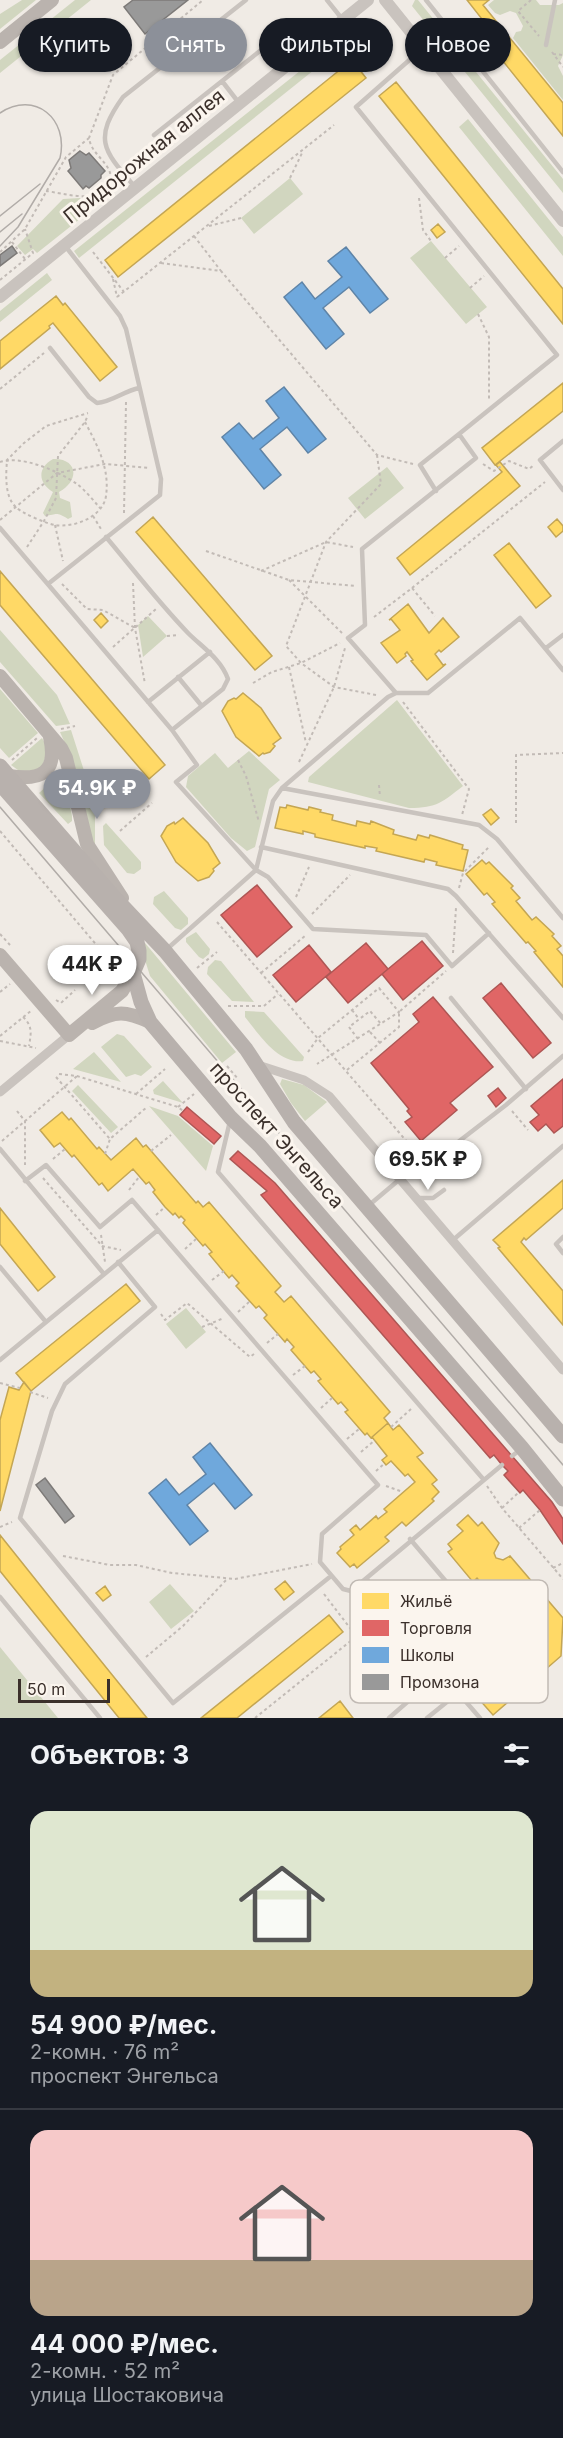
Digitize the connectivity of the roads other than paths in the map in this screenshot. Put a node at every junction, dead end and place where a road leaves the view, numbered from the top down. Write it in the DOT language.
graph roads {
  1 [pos="52,0"];
  2 [pos="246,0"];
  3 [pos="327,0"];
  4 [pos="368,0"];
  5 [pos="385,0"];
  6 [pos="426,0"];
  7 [pos="555,0"];
  8 [pos="341,18"];
  9 [pos="346,18"];
  10 [pos="405,25"];
  11 [pos="0,42"];
  12 [pos="546,45"];
  13 [pos="259,52"];
  14 [pos="405,64"];
  15 [pos="278,72"];
  16 [pos="442,72"];
  17 [pos="222,81"];
  18 [pos="239,103"];
  19 [pos="154,135"];
  20 [pos="563,172"];
  21 [pos="136,187"];
  22 [pos="563,221"];
  23 [pos="64,245"];
  24 [pos="0,297"];
  25 [pos="50,348"];
  26 [pos="139,388"];
  27 [pos="459,434"];
  28 [pos="563,441"];
  29 [pos="563,490"];
  30 [pos="436,491"];
  31 [pos="0,528"];
  32 [pos="105,537"];
  33 [pos="48,584"];
  34 [pos="563,635"];
  35 [pos="546,648"];
  36 [pos="210,652"];
  37 [pos="563,670"];
  38 [pos="0,676"];
  39 [pos="178,677"];
  40 [pos="396,693"];
  41 [pos="148,702"];
  42 [pos="201,705"];
  43 [pos="172,730"];
  44 [pos="49,733"];
  45 [pos="5,772"];
  46 [pos="282,788"];
  47 [pos="261,847"];
  48 [pos="256,870"];
  49 [pos="563,918"];
  50 [pos="137,919"];
  51 [pos="489,933"];
  52 [pos="165,951"];
  53 [pos="0,955"];
  54 [pos="133,973"];
  55 [pos="451,998"];
  56 [pos="563,1018"];
  57 [pos="150,1022"];
  58 [pos="69,1035"];
  59 [pos="563,1056"];
  60 [pos="256,1065"];
  61 [pos="526,1089"];
  62 [pos="0,1092"];
  63 [pos="231,1118"];
  64 [pos="563,1146"];
  65 [pos="0,1149"];
  66 [pos="400,1179"];
  67 [pos="25,1180"];
  68 [pos="444,1190"];
  69 [pos="417,1198"];
  70 [pos="367,1207"];
  71 [pos="158,1230"];
  72 [pos="563,1237"];
  73 [pos="453,1240"];
  74 [pos="563,1253"];
  75 [pos="118,1262"];
  76 [pos="0,1267"];
  77 [pos="105,1273"];
  78 [pos="46,1322"];
  79 [pos="0,1360"];
  80 [pos="563,1370"];
  81 [pos="563,1436"];
  82 [pos="502,1465"];
  83 [pos="483,1480"];
  84 [pos="563,1499"];
  85 [pos="410,1539"];
  86 [pos="331,1576"];
  87 [pos="367,1578"];
  88 [pos="365,1580"];
  89 [pos="445,1580"];
  90 [pos="350,1591"];
  91 [pos="0,1597"];
  92 [pos="406,1703"];
  93 [pos="446,1703"];
  94 [pos="467,1703"];
  95 [pos="100,1718"];
  96 [pos="389,1718"];
  97 [pos="427,1718"];
  98 [pos="480,1718"];
  1 -- 11 [label="main road"];
  2 -- 21 [label="lane"];
  3 -- 8 [label="lane"];
  4 -- 9 [label="street, Придорожная аллея"];
  5 -- 10 [label="street"];
  6 -- 20 [label="lane"];
  7 -- 12 [label="lane"];
  13 -- 17 [label="lane"];
  14 -- 27 [label="lane"];
  15 -- 18 [label="street, Придорожная аллея"];
  16 -- 22 [label="street"];
  17 -- 18 [label="lane"];
  17 -- 19 [label="lane"];
  18 -- 21 [label="street, Придорожная аллея"];
  21 -- 23 [label="street, Придорожная аллея"];
  23 -- 24 [label="street, Придорожная аллея"];
  23 -- 26 [label="lane"];
  25 -- 26 [label="lane"];
  26 -- 32 [label="lane"];
  27 -- 30 [label="lane"];
  27 -- 30 [label="lane"];
  28 -- 29 [label="lane"];
  30 -- 40 [label="lane"];
  31 -- 33 [label="lane"];
  32 -- 33 [label="lane"];
  32 -- 36 [label="lane"];
  33 -- 41 [label="lane"];
  34 -- 35 [label="lane"];
  35 -- 37 [label="lane"];
  35 -- 40 [label="lane"];
  36 -- 39 [label="lane"];
  36 -- 42 [label="lane"];
  38 -- 44 [label="main road, проспект Энгельса"];
  39 -- 41 [label="lane"];
  39 -- 42 [label="lane"];
  40 -- 46 [label="lane"];
  41 -- 43 [label="lane"];
  42 -- 43 [label="lane"];
  43 -- 48 [label="lane"];
  44 -- 45 [label="main road"];
  44 -- 50 [label="main road, проспект Энгельса"];
  45 -- 50 [label="main road, проспект Энгельса"];
  45 -- 54 [label="main road, проспект Энгельса"];
  46 -- 47 [label="lane"];
  46 -- 49 [label="lane"];
  47 -- 48 [label="lane"];
  47 -- 51 [label="lane"];
  48 -- 51 [label="lane"];
  48 -- 52 [label="lane"];
  50 -- 52 [label="main road, проспект Энгельса"];
  51 -- 56 [label="lane"];
  52 -- 60 [label="main road, проспект Энгельса"];
  53 -- 58 [label="main road"];
  54 -- 57 [label="main road, проспект Энгельса"];
  54 -- 58 [label="main road"];
  55 -- 61 [label="lane"];
  57 -- 58 [label="main road"];
  57 -- 63 [label="main road, проспект Энгельса"];
  58 -- 62 [label="street"];
  59 -- 61 [label="lane"];
  60 -- 66 [label="street"];
  60 -- 70 [label="main road, проспект Энгельса"];
  61 -- 66 [label="lane"];
  63 -- 83 [label="lane"];
  63 -- 84 [label="main road, проспект Энгельса"];
  64 -- 73 [label="lane"];
  65 -- 67 [label="lane"];
  66 -- 69 [label="street"];
  66 -- 70 [label="lane"];
  67 -- 71 [label="lane"];
  67 -- 77 [label="lane"];
  68 -- 69 [label="lane"];
  69 -- 73 [label="street"];
  70 -- 81 [label="main road, проспект Энгельса"];
  71 -- 75 [label="lane"];
  71 -- 86 [label="lane"];
  72 -- 74 [label="lane"];
  73 -- 80 [label="street"];
  75 -- 77 [label="lane"];
  75 -- 86 [label="lane"];
  76 -- 78 [label="lane"];
  77 -- 78 [label="lane"];
  78 -- 79 [label="lane"];
  82 -- 83 [label="lane"];
  83 -- 85 [label="lane"];
  85 -- 87 [label="lane"];
  85 -- 89 [label="lane"];
  86 -- 90 [label="lane"];
  87 -- 88 [label="lane"];
  91 -- 95 [label="lane"];
  92 -- 96 [label="lane"];
  93 -- 97 [label="lane"];
  94 -- 98 [label="lane"];
}
